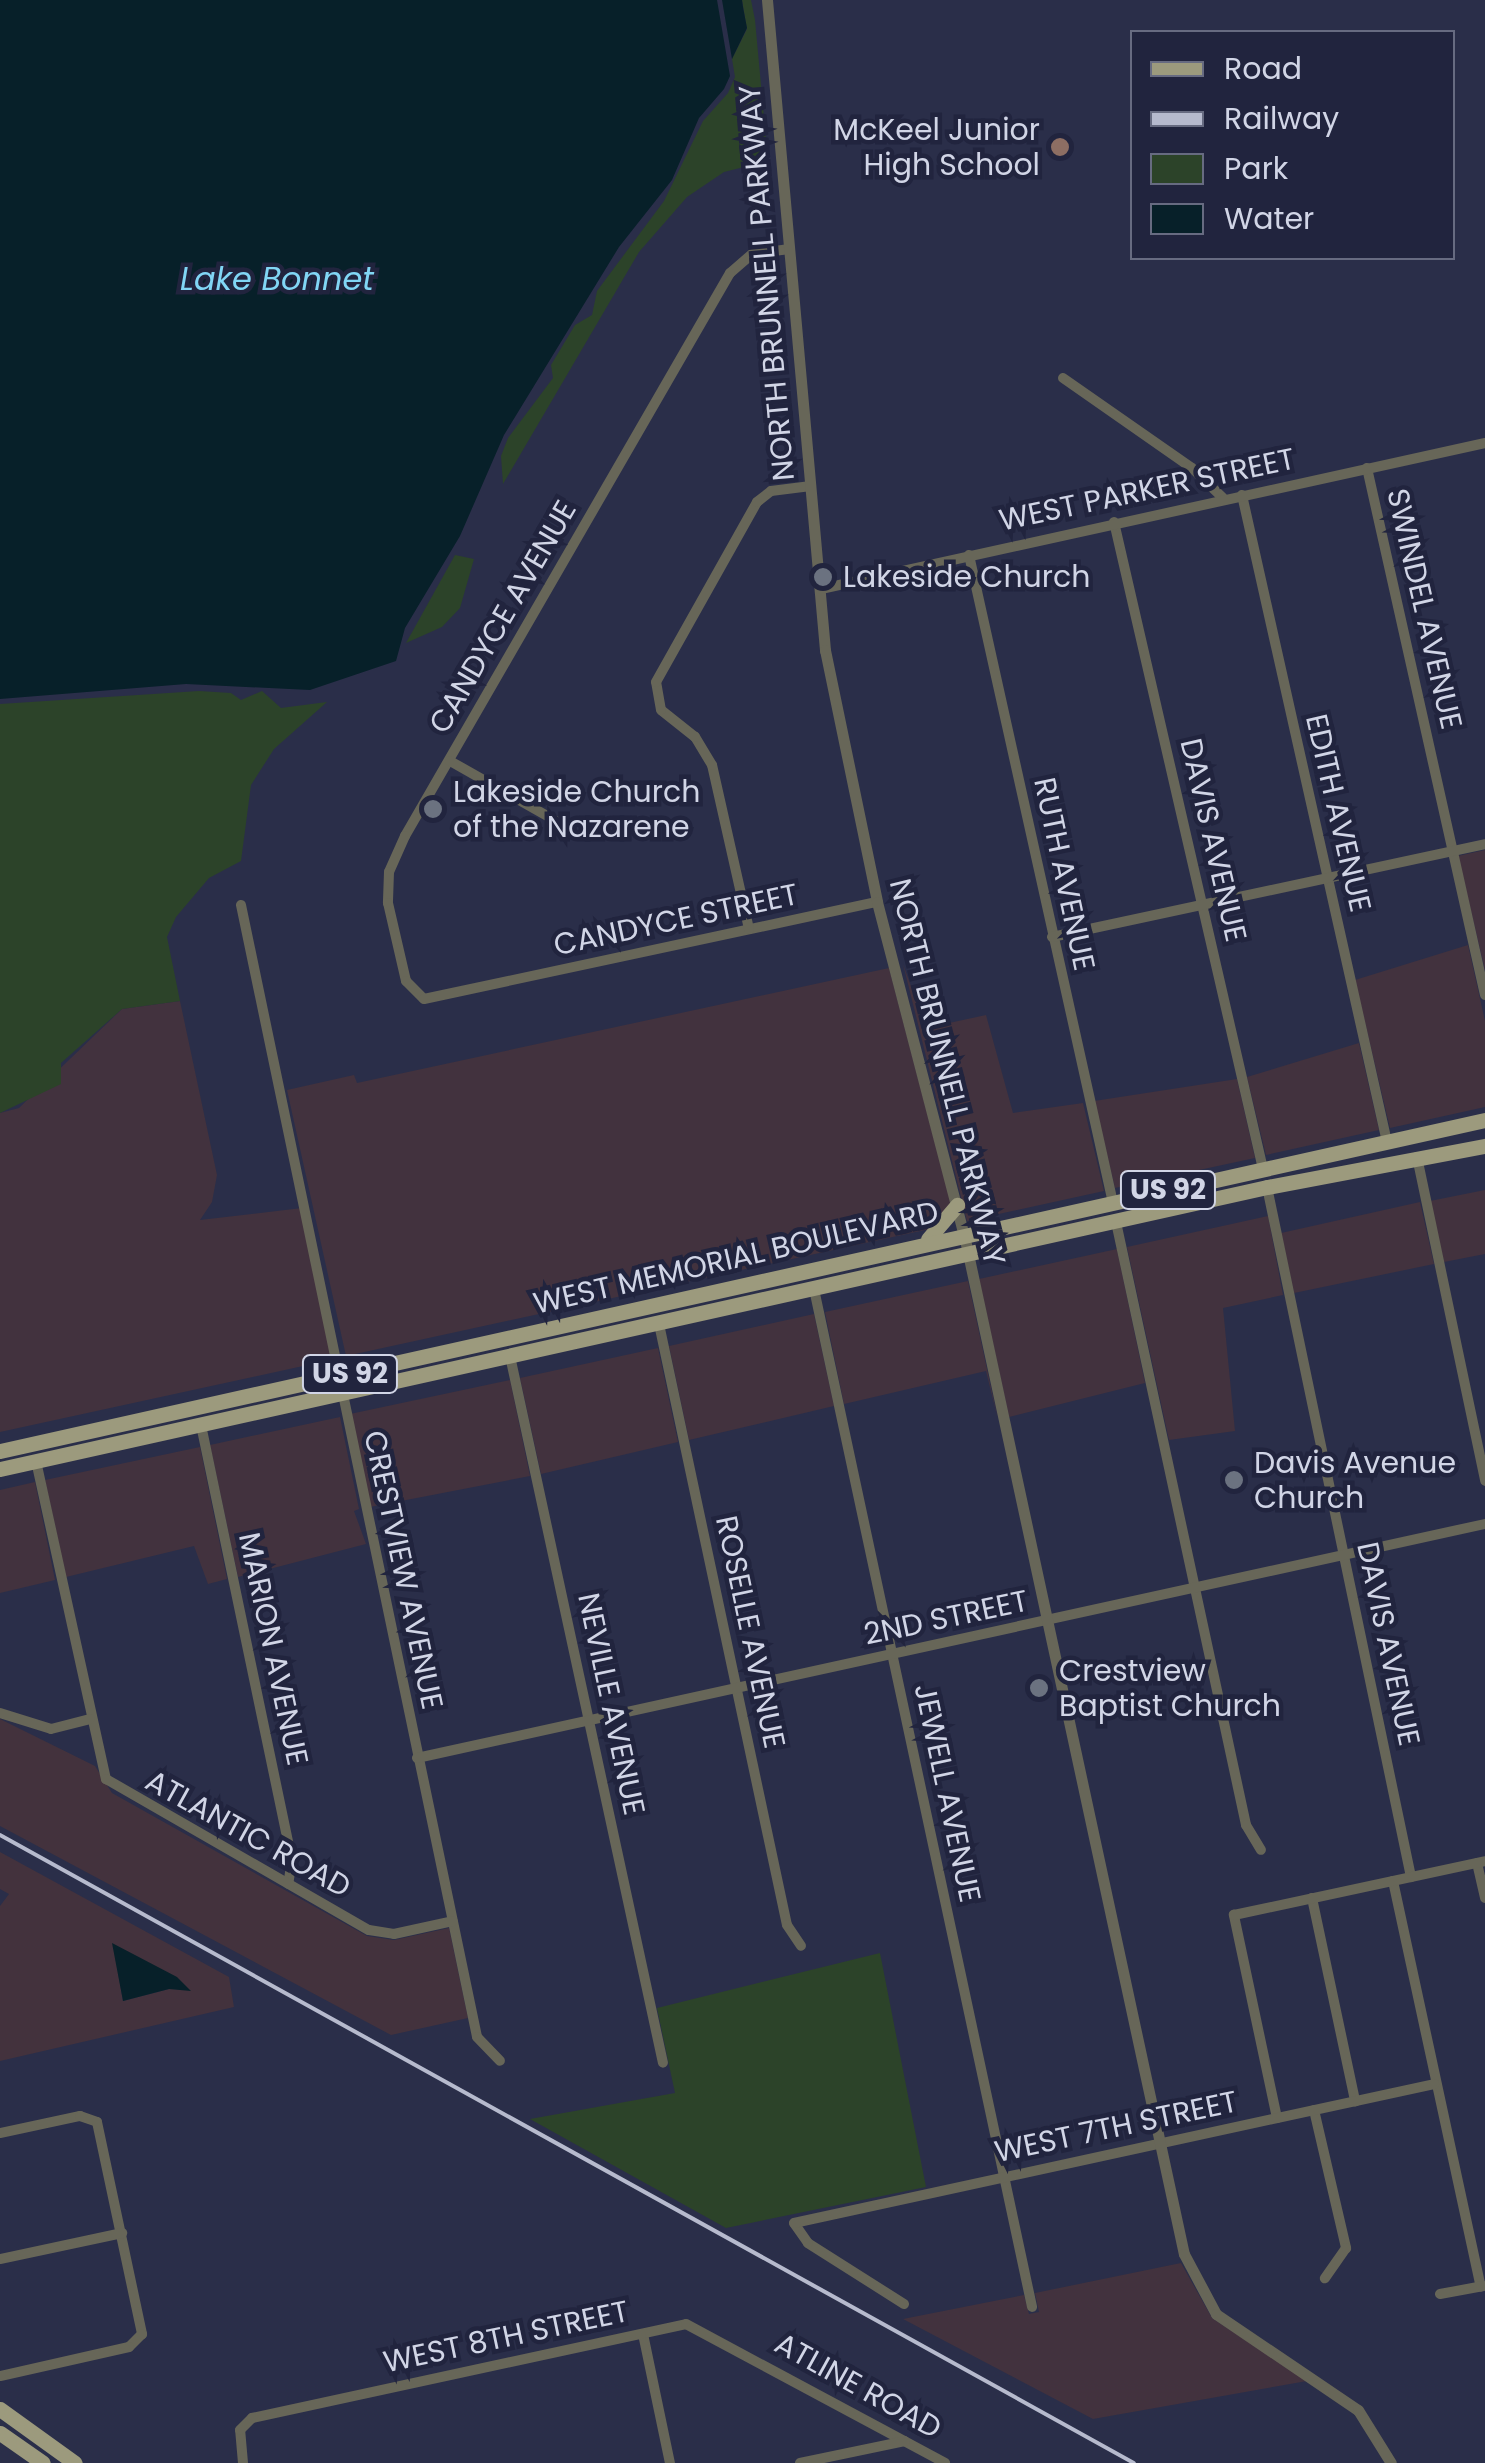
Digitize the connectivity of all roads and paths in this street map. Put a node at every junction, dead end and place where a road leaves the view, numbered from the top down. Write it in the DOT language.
graph roads {
  1 [pos="767,0"];
  2 [pos="789,249"];
  3 [pos="1063,378"];
  4 [pos="1485,443"];
  5 [pos="1367,468"];
  6 [pos="811,486"];
  7 [pos="1242,495"];
  8 [pos="1223,498"];
  9 [pos="1114,522"];
  10 [pos="969,555"];
  11 [pos="820,588"];
  12 [pos="450,761"];
  13 [pos="565,826"];
  14 [pos="1485,844"];
  15 [pos="1452,851"];
  16 [pos="1326,877"];
  17 [pos="877,902"];
  18 [pos="241,904"];
  19 [pos="1202,905"];
  20 [pos="750,929"];
  21 [pos="1052,937"];
  22 [pos="485,987"];
  23 [pos="1485,995"];
  24 [pos="1485,1120"];
  25 [pos="1387,1142"];
  26 [pos="1485,1146"];
  27 [pos="1418,1158"];
  28 [pos="1297,1162"];
  29 [pos="1264,1169"];
  30 [pos="1267,1187"];
  31 [pos="1236,1194"];
  32 [pos="1113,1203"];
  33 [pos="957,1205"];
  34 [pos="1116,1222"];
  35 [pos="964,1235"];
  36 [pos="919,1245"];
  37 [pos="968,1255"];
  38 [pos="814,1289"];
  39 [pos="700,1296"];
  40 [pos="657,1305"];
  41 [pos="659,1324"];
  42 [pos="618,1333"];
  43 [pos="510,1356"];
  44 [pos="344,1375"];
  45 [pos="340,1393"];
  46 [pos="192,1409"];
  47 [pos="200,1425"];
  48 [pos="33,1444"];
  49 [pos="0,1451"];
  50 [pos="36,1461"];
  51 [pos="0,1465"];
  52 [pos="1485,1481"];
  53 [pos="1485,1524"];
  54 [pos="1344,1554"];
  55 [pos="1195,1590"];
  56 [pos="1048,1622"];
  57 [pos="892,1655"];
  58 [pos="736,1689"];
  59 [pos="0,1712"];
  60 [pos="90,1720"];
  61 [pos="588,1720"];
  62 [pos="416,1758"];
  63 [pos="1261,1850"];
  64 [pos="1481,1862"];
  65 [pos="1412,1877"];
  66 [pos="1394,1881"];
  67 [pos="288,1884"];
  68 [pos="1312,1898"];
  69 [pos="1485,1898"];
  70 [pos="453,1920"];
  71 [pos="801,1946"];
  72 [pos="500,2060"];
  73 [pos="662,2063"];
  74 [pos="1434,2084"];
  75 [pos="1355,2101"];
  76 [pos="1314,2110"];
  77 [pos="1277,2118"];
  78 [pos="0,2133"];
  79 [pos="1160,2143"];
  80 [pos="1005,2176"];
  81 [pos="122,2233"];
  82 [pos="0,2259"];
  83 [pos="1325,2278"];
  84 [pos="1483,2286"];
  85 [pos="1440,2294"];
  86 [pos="904,2304"];
  87 [pos="1032,2307"];
  88 [pos="643,2334"];
  89 [pos="747,2352"];
  90 [pos="0,2376"];
  91 [pos="0,2409"];
  92 [pos="0,2433"];
  93 [pos="905,2442"];
  94 [pos="43,2463"];
  95 [pos="73,2463"];
  96 [pos="243,2463"];
  97 [pos="670,2463"];
  98 [pos="800,2463"];
  99 [pos="945,2463"];
  100 [pos="1391,2463"];
  1 -- 2 [label="street, NORTH BRUNNELL PARKWAY"];
  2 -- 6 [label="street, NORTH BRUNNELL PARKWAY"];
  2 -- 12 [label="street, CANDYCE AVENUE"];
  3 -- 8 [label="street"];
  4 -- 5 [label="street, WEST PARKER STREET"];
  5 -- 7 [label="street, WEST PARKER STREET"];
  5 -- 15 [label="street, SWINDEL AVENUE"];
  6 -- 11 [label="street, NORTH BRUNNELL PARKWAY"];
  6 -- 20 [label="street"];
  7 -- 8 [label="street, WEST PARKER STREET"];
  7 -- 16 [label="street, EDITH AVENUE"];
  8 -- 9 [label="street, WEST PARKER STREET"];
  9 -- 10 [label="street, WEST PARKER STREET"];
  9 -- 19 [label="street, DAVIS AVENUE"];
  10 -- 11 [label="street, WEST PARKER STREET"];
  10 -- 21 [label="street, RUTH AVENUE"];
  11 -- 17 [label="street, NORTH BRUNNELL PARKWAY"];
  12 -- 13 [label="street"];
  12 -- 22 [label="street, CANDYCE AVENUE"];
  14 -- 15 [label="street"];
  15 -- 16 [label="street"];
  15 -- 23 [label="street, SWINDEL AVENUE"];
  16 -- 19 [label="street"];
  16 -- 25 [label="street, EDITH AVENUE"];
  17 -- 20 [label="street, CANDYCE STREET"];
  17 -- 33 [label="street, NORTH BRUNNELL PARKWAY"];
  18 -- 44 [label="street, CRESTVIEW AVENUE"];
  19 -- 21 [label="street"];
  19 -- 29 [label="street, DAVIS AVENUE"];
  20 -- 22 [label="street, CANDYCE STREET"];
  21 -- 32 [label="street, RUTH AVENUE"];
  24 -- 25 [label="main road, WEST MEMORIAL BOULEVARD / US 92"];
  25 -- 28 [label="main road, WEST MEMORIAL BOULEVARD / US 92"];
  26 -- 27 [label="main road, US 92"];
  27 -- 30 [label="main road, WEST MEMORIAL BOULEVARD / US 92"];
  27 -- 52 [label="street"];
  28 -- 29 [label="main road, WEST MEMORIAL BOULEVARD / US 92"];
  28 -- 30 [label="main road"];
  29 -- 31 [label="main road"];
  29 -- 32 [label="main road, WEST MEMORIAL BOULEVARD / US 92"];
  30 -- 31 [label="main road, WEST MEMORIAL BOULEVARD / US 92"];
  30 -- 54 [label="street, DAVIS AVENUE"];
  31 -- 34 [label="main road, WEST MEMORIAL BOULEVARD / US 92"];
  32 -- 35 [label="main road, WEST MEMORIAL BOULEVARD / US 92"];
  33 -- 35 [label="street, NORTH BRUNNELL PARKWAY"];
  33 -- 36 [label="main road"];
  34 -- 37 [label="main road, WEST MEMORIAL BOULEVARD / US 92"];
  34 -- 55 [label="street"];
  35 -- 36 [label="main road, WEST MEMORIAL BOULEVARD / US 92"];
  35 -- 37 [label="street, NORTH BRUNNELL PARKWAY"];
  36 -- 39 [label="main road, WEST MEMORIAL BOULEVARD / US 92"];
  37 -- 38 [label="main road, WEST MEMORIAL BOULEVARD / US 92"];
  37 -- 56 [label="street, NORTH BRUNNELL PARKWAY"];
  38 -- 41 [label="main road, WEST MEMORIAL BOULEVARD / US 92"];
  38 -- 57 [label="street, JEWELL AVENUE"];
  39 -- 40 [label="main road, WEST MEMORIAL BOULEVARD / US 92"];
  39 -- 41 [label="main road"];
  40 -- 42 [label="main road"];
  40 -- 44 [label="main road, WEST MEMORIAL BOULEVARD / US 92"];
  41 -- 42 [label="main road, WEST MEMORIAL BOULEVARD / US 92"];
  41 -- 58 [label="street, ROSELLE AVENUE"];
  42 -- 43 [label="main road, WEST MEMORIAL BOULEVARD / US 92"];
  43 -- 45 [label="main road, WEST MEMORIAL BOULEVARD / US 92"];
  43 -- 61 [label="street, NEVILLE AVENUE"];
  44 -- 45 [label="street, CRESTVIEW AVENUE"];
  44 -- 46 [label="main road, WEST MEMORIAL BOULEVARD / US 92"];
  45 -- 47 [label="main road, WEST MEMORIAL BOULEVARD / US 92"];
  45 -- 62 [label="street, CRESTVIEW AVENUE"];
  46 -- 48 [label="main road, WEST MEMORIAL BOULEVARD / US 92"];
  46 -- 50 [label="main road"];
  47 -- 50 [label="main road, WEST MEMORIAL BOULEVARD / US 92"];
  47 -- 67 [label="street, MARION AVENUE"];
  48 -- 49 [label="main road, WEST MEMORIAL BOULEVARD / US 92"];
  48 -- 51 [label="main road"];
  50 -- 51 [label="main road, WEST MEMORIAL BOULEVARD / US 92"];
  50 -- 60 [label="street, ATLANTIC ROAD"];
  53 -- 54 [label="street, 2ND STREET"];
  54 -- 55 [label="street, 2ND STREET"];
  54 -- 65 [label="street, DAVIS AVENUE"];
  55 -- 56 [label="street, 2ND STREET"];
  55 -- 63 [label="street"];
  56 -- 57 [label="street, 2ND STREET"];
  56 -- 79 [label="street, NORTH BRUNNELL PARKWAY"];
  57 -- 58 [label="street, 2ND STREET"];
  57 -- 80 [label="street, JEWELL AVENUE"];
  58 -- 61 [label="street, 2ND STREET"];
  58 -- 71 [label="street, ROSELLE AVENUE"];
  59 -- 60 [label="street"];
  60 -- 67 [label="street, ATLANTIC ROAD"];
  61 -- 62 [label="street, 2ND STREET"];
  61 -- 73 [label="street, NEVILLE AVENUE"];
  62 -- 70 [label="street, CRESTVIEW AVENUE"];
  64 -- 65 [label="street"];
  64 -- 69 [label="street"];
  65 -- 66 [label="street"];
  66 -- 68 [label="street"];
  66 -- 74 [label="street"];
  67 -- 70 [label="street, ATLANTIC ROAD"];
  68 -- 75 [label="street"];
  68 -- 77 [label="street"];
  70 -- 72 [label="street, CRESTVIEW AVENUE"];
  74 -- 75 [label="street, WEST 7TH STREET"];
  74 -- 84 [label="street"];
  75 -- 76 [label="street, WEST 7TH STREET"];
  76 -- 77 [label="street, WEST 7TH STREET"];
  76 -- 83 [label="street"];
  77 -- 79 [label="street, WEST 7TH STREET"];
  78 -- 81 [label="street"];
  79 -- 80 [label="street, WEST 7TH STREET"];
  79 -- 100 [label="street, NORTH BRUNNELL PARKWAY"];
  80 -- 86 [label="street, WEST 7TH STREET"];
  80 -- 87 [label="street, JEWELL AVENUE"];
  81 -- 82 [label="street"];
  81 -- 90 [label="street"];
  84 -- 85 [label="street"];
  88 -- 89 [label="street, WEST 8TH STREET"];
  88 -- 96 [label="street, WEST 8TH STREET"];
  88 -- 97 [label="street"];
  89 -- 93 [label="street, ATLINE ROAD"];
  91 -- 95 [label="main road"];
  92 -- 94 [label="main road"];
  93 -- 98 [label="street"];
  93 -- 99 [label="street, ATLINE ROAD"];
}
